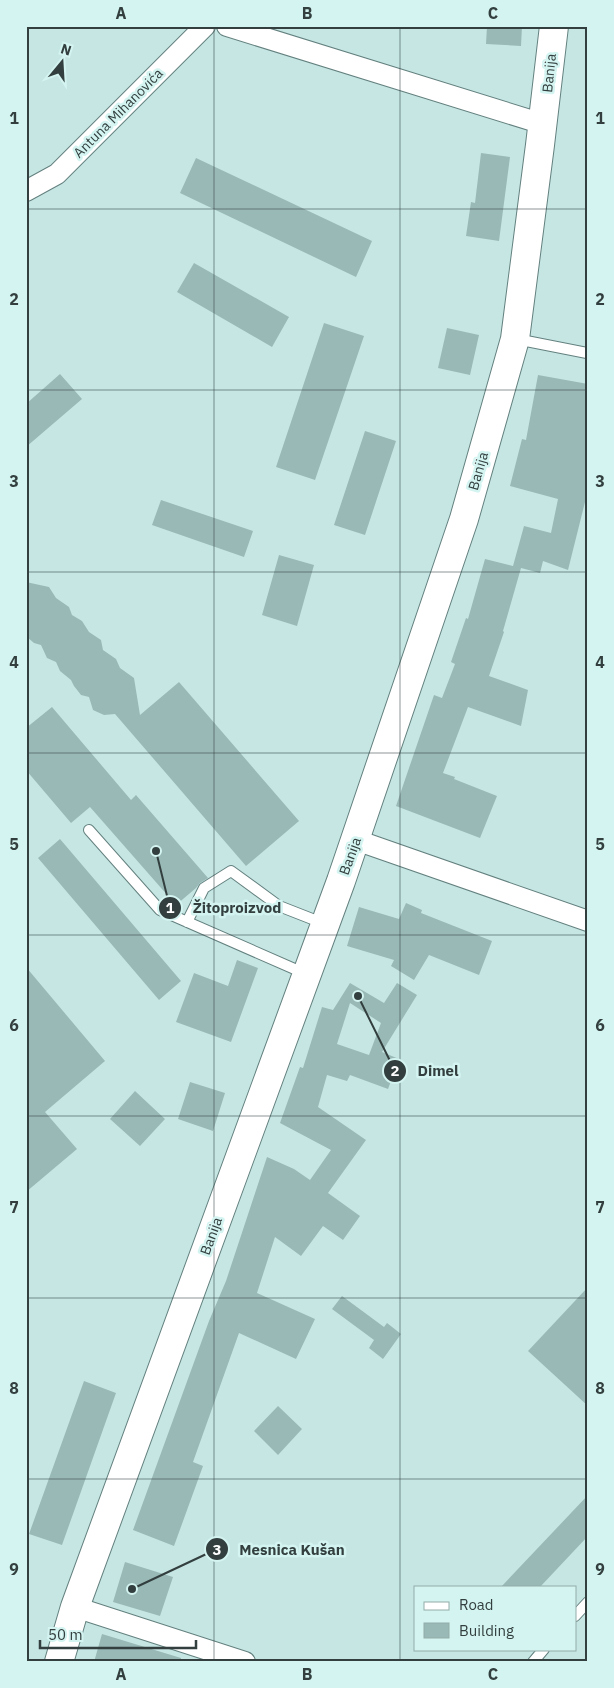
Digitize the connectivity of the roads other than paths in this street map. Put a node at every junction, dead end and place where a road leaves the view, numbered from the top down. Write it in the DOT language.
graph roads {
  1 [pos="205,26"];
  2 [pos="227,26"];
  3 [pos="554,26"];
  4 [pos="543,124"];
  5 [pos="26,191"];
  6 [pos="514,338"];
  7 [pos="587,353"];
  8 [pos="89,830"];
  9 [pos="356,840"];
  10 [pos="588,921"];
  11 [pos="188,922"];
  12 [pos="326,924"];
  13 [pos="307,974"];
  14 [pos="588,1602"];
  15 [pos="75,1607"];
  16 [pos="576,1615"];
  17 [pos="543,1650"];
  18 [pos="59,1662"];
  19 [pos="245,1662"];
  20 [pos="533,1662"];
  1 -- 5 [label="street, Antuna Mihanovića"];
  2 -- 4 [label="street"];
  3 -- 4 [label="main road, Banija"];
  4 -- 6 [label="main road, Banija"];
  6 -- 7 [label="lane"];
  6 -- 9 [label="main road, Banija"];
  8 -- 11 [label="lane"];
  9 -- 10 [label="street"];
  9 -- 12 [label="main road, Banija"];
  11 -- 12 [label="lane"];
  11 -- 13 [label="lane"];
  12 -- 13 [label="main road, Banija"];
  13 -- 15 [label="main road, Banija"];
  14 -- 16 [label="lane"];
  15 -- 18 [label="main road, Banija"];
  15 -- 19 [label="street"];
  17 -- 20 [label="lane"];
}
